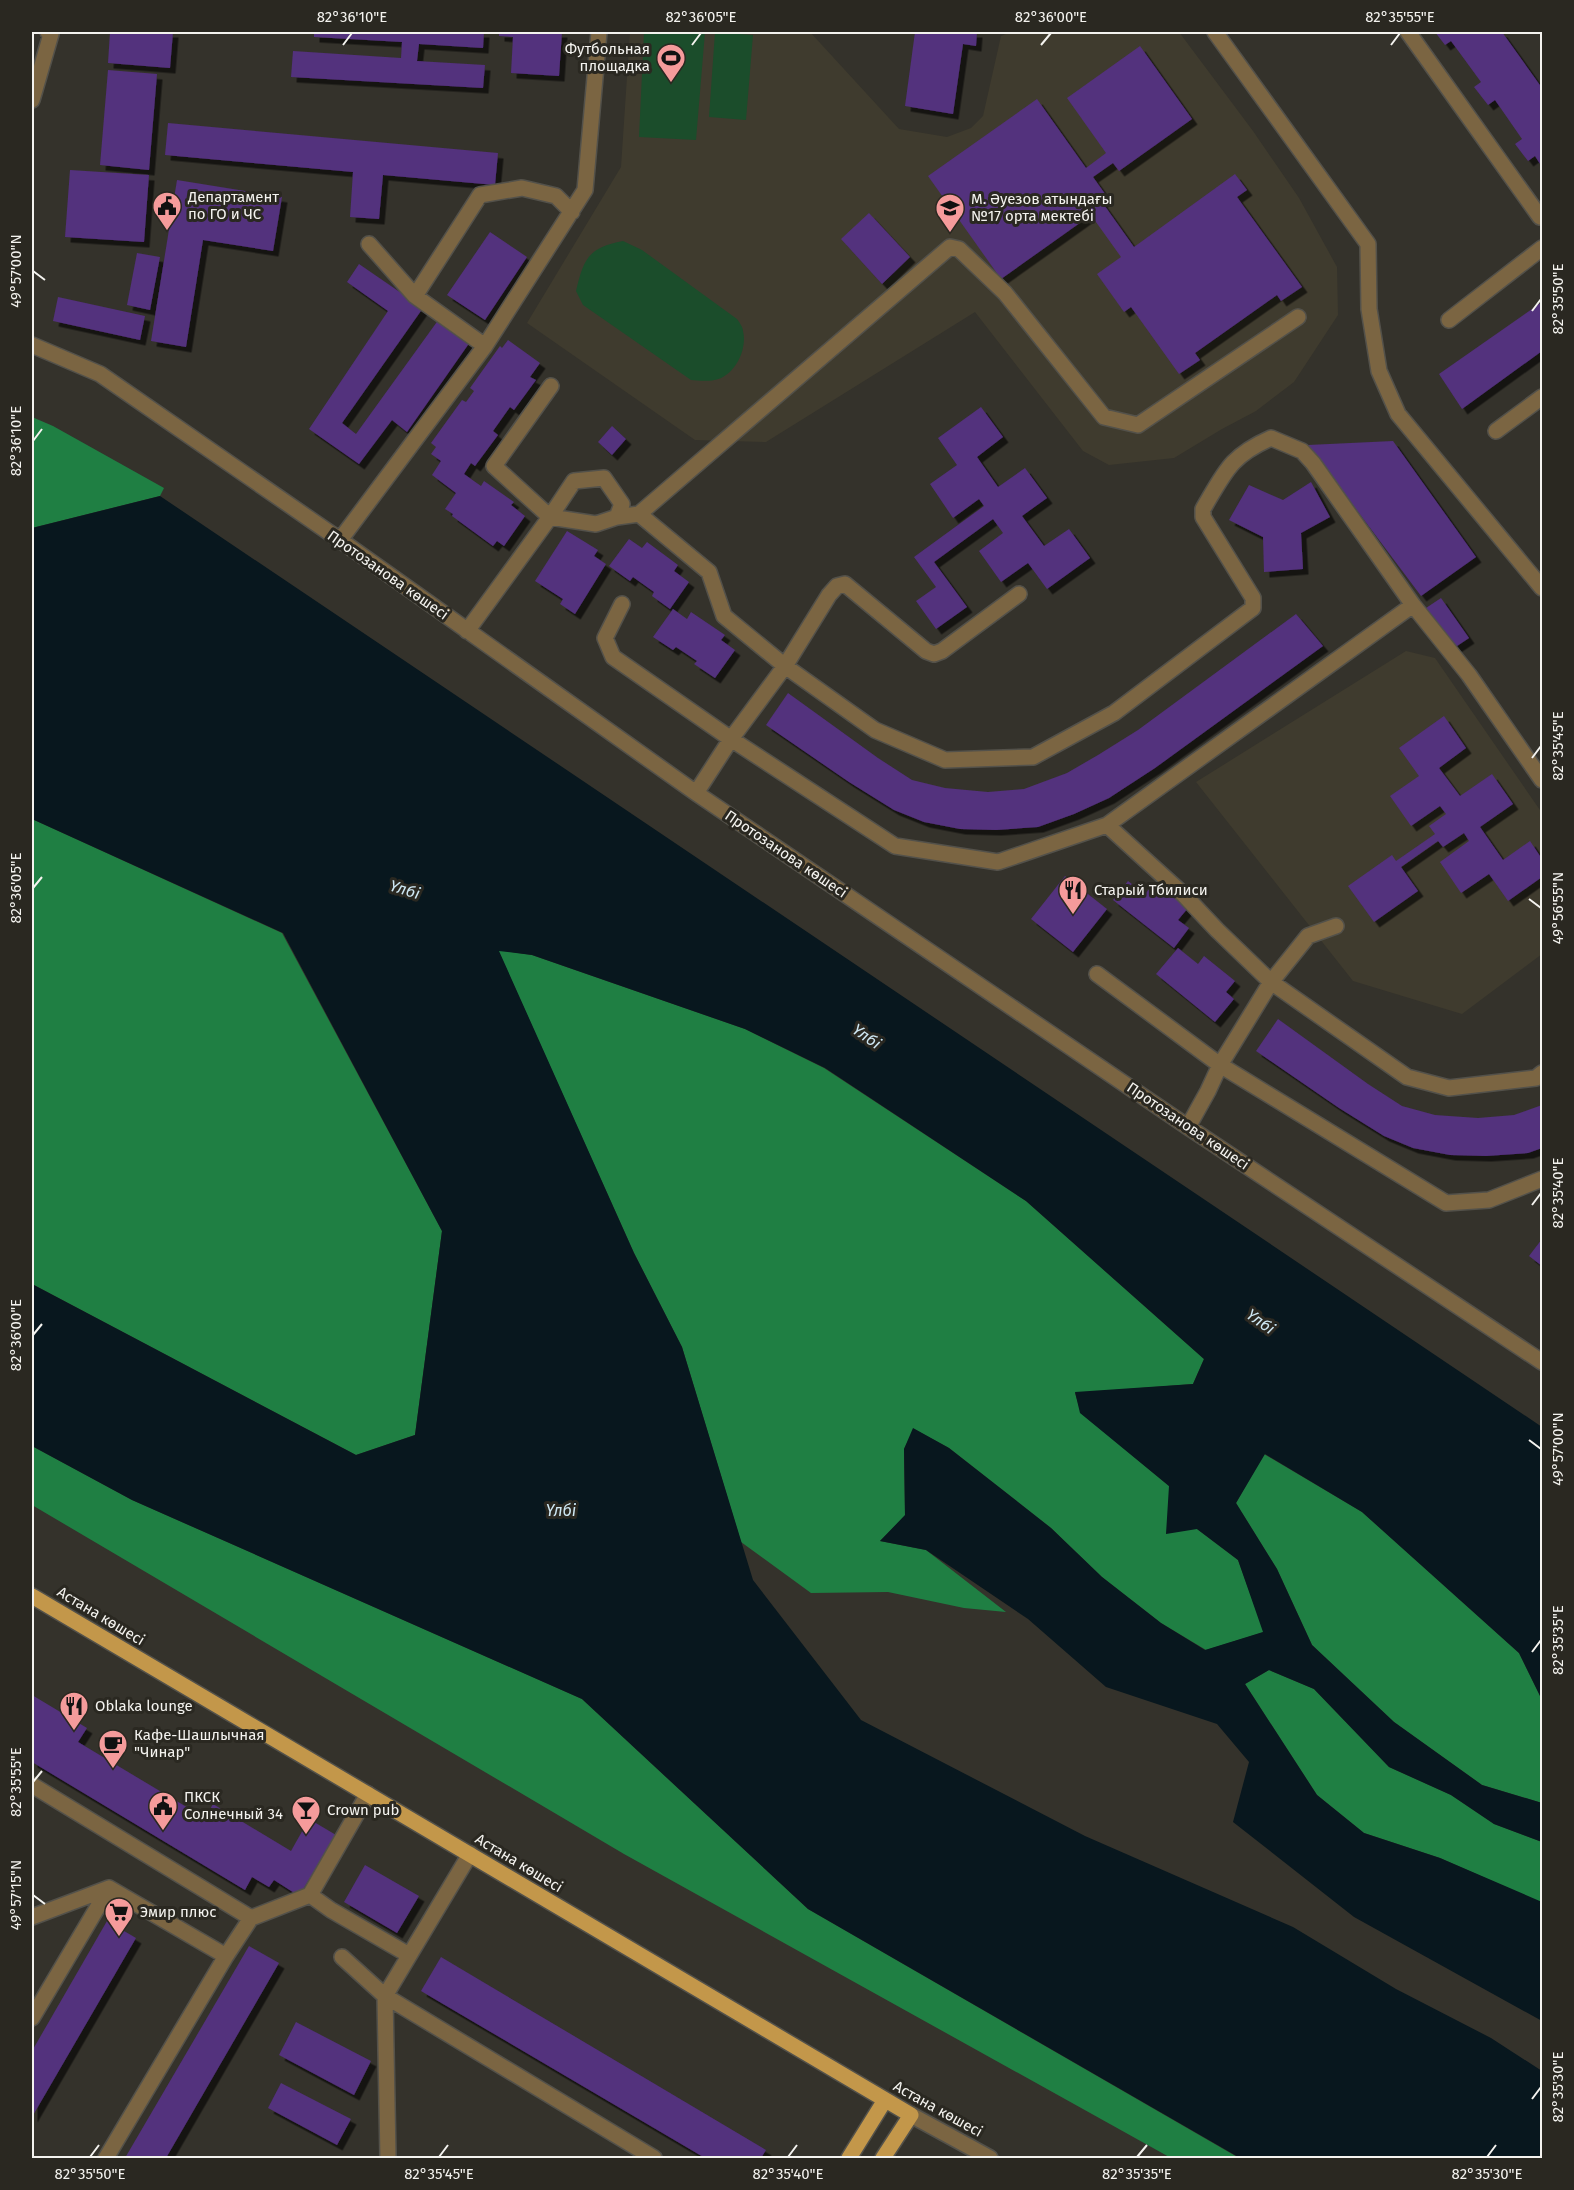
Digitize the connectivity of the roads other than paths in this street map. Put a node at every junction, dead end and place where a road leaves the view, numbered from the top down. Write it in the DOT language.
graph roads {
  1 [pos="48,32"];
  2 [pos="599,32"];
  3 [pos="1215,32"];
  4 [pos="1407,32"];
  5 [pos="32,100"];
  6 [pos="572,212"];
  7 [pos="1542,215"];
  8 [pos="369,244"];
  9 [pos="1542,248"];
  10 [pos="415,296"];
  11 [pos="1298,317"];
  12 [pos="1449,320"];
  13 [pos="32,345"];
  14 [pos="485,346"];
  15 [pos="550,386"];
  16 [pos="1542,397"];
  17 [pos="1496,430"];
  18 [pos="639,514"];
  19 [pos="550,517"];
  20 [pos="616,517"];
  21 [pos="340,540"];
  22 [pos="1542,588"];
  23 [pos="1019,594"];
  24 [pos="622,604"];
  25 [pos="1413,604"];
  26 [pos="467,631"];
  27 [pos="784,666"];
  28 [pos="731,739"];
  29 [pos="1542,780"];
  30 [pos="696,793"];
  31 [pos="1107,825"];
  32 [pos="1336,926"];
  33 [pos="1097,974"];
  34 [pos="1271,982"];
  35 [pos="1220,1065"];
  36 [pos="1542,1073"];
  37 [pos="1188,1126"];
  38 [pos="1542,1179"];
  39 [pos="1542,1362"];
  40 [pos="32,1596"];
  41 [pos="32,1785"];
  42 [pos="368,1794"];
  43 [pos="470,1854"];
  44 [pos="109,1888"];
  45 [pos="310,1896"];
  46 [pos="32,1917"];
  47 [pos="251,1918"];
  48 [pos="409,1955"];
  49 [pos="226,1956"];
  50 [pos="342,1957"];
  51 [pos="385,1996"];
  52 [pos="32,2018"];
  53 [pos="885,2100"];
  54 [pos="911,2115"];
  55 [pos="106,2158"];
  56 [pos="388,2158"];
  57 [pos="654,2158"];
  58 [pos="849,2158"];
  59 [pos="883,2158"];
  60 [pos="990,2158"];
  1 -- 5 [label="street"];
  2 -- 6 [label="street"];
  3 -- 22 [label="street"];
  4 -- 7 [label="street"];
  6 -- 10 [label="street"];
  6 -- 14 [label="street"];
  8 -- 10 [label="street"];
  9 -- 12 [label="street"];
  10 -- 14 [label="street"];
  11 -- 18 [label="street"];
  13 -- 21 [label="street, Протозанова көшесі"];
  14 -- 21 [label="street"];
  15 -- 19 [label="street"];
  16 -- 17 [label="street"];
  18 -- 20 [label="street"];
  18 -- 27 [label="street"];
  19 -- 20 [label="street"];
  19 -- 20 [label="street"];
  19 -- 26 [label="street"];
  21 -- 26 [label="street, Протозанова көшесі"];
  23 -- 27 [label="street"];
  24 -- 28 [label="street"];
  25 -- 27 [label="street"];
  25 -- 29 [label="street"];
  25 -- 31 [label="street"];
  26 -- 30 [label="street, Протозанова көшесі"];
  27 -- 28 [label="street"];
  28 -- 30 [label="street"];
  28 -- 31 [label="street"];
  30 -- 37 [label="street, Протозанова көшесі"];
  31 -- 34 [label="street"];
  32 -- 34 [label="street"];
  33 -- 35 [label="street"];
  34 -- 35 [label="street"];
  34 -- 36 [label="street"];
  35 -- 37 [label="street"];
  35 -- 38 [label="street"];
  37 -- 39 [label="street, Протозанова көшесі"];
  40 -- 42 [label="main road, Астана көшесі"];
  41 -- 47 [label="street"];
  42 -- 43 [label="main road, Астана көшесі"];
  42 -- 45 [label="street"];
  43 -- 48 [label="street"];
  43 -- 53 [label="main road, Астана көшесі"];
  44 -- 46 [label="street"];
  44 -- 49 [label="street"];
  44 -- 52 [label="street"];
  45 -- 47 [label="street"];
  45 -- 48 [label="street"];
  47 -- 49 [label="street"];
  48 -- 51 [label="street"];
  49 -- 55 [label="street"];
  50 -- 51 [label="street"];
  51 -- 56 [label="street"];
  51 -- 57 [label="street"];
  53 -- 54 [label="main road, Астана көшесі"];
  53 -- 58 [label="main road"];
  54 -- 59 [label="main road"];
  54 -- 60 [label="street, Астана көшесі"];
}
